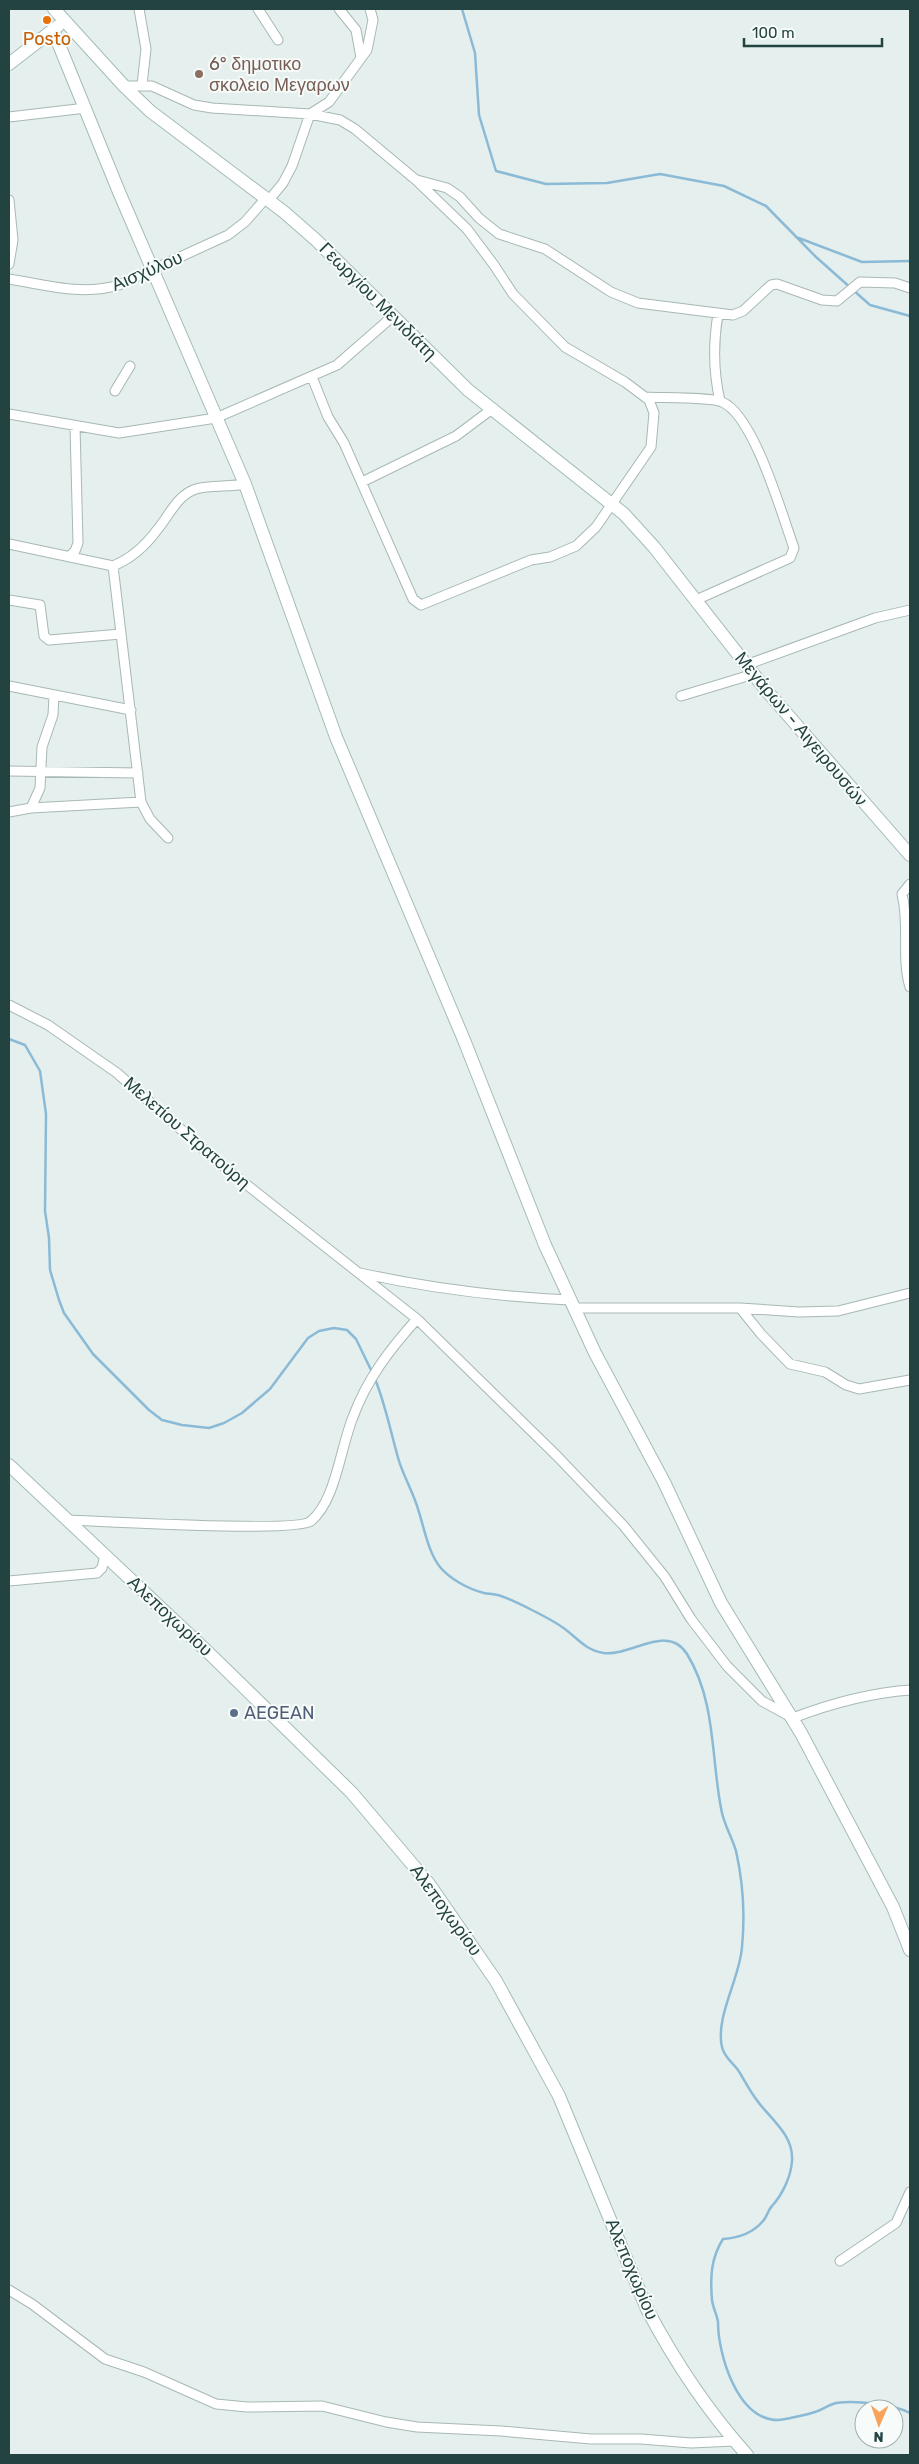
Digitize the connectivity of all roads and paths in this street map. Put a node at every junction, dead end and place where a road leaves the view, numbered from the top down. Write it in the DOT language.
graph roads {
  1 [pos="54,9"];
  2 [pos="139,9"];
  3 [pos="258,9"];
  4 [pos="339,9"];
  5 [pos="370,9"];
  6 [pos="64,21"];
  7 [pos="53,30"];
  8 [pos="278,40"];
  9 [pos="361,58"];
  10 [pos="9,64"];
  11 [pos="142,85"];
  12 [pos="124,86"];
  13 [pos="86,108"];
  14 [pos="310,114"];
  15 [pos="9,117"];
  16 [pos="416,180"];
  17 [pos="268,199"];
  18 [pos="9,200"];
  19 [pos="9,264"];
  20 [pos="152,270"];
  21 [pos="9,279"];
  22 [pos="910,288"];
  23 [pos="718,314"];
  24 [pos="392,317"];
  25 [pos="130,366"];
  26 [pos="312,377"];
  27 [pos="114,391"];
  28 [pos="646,397"];
  29 [pos="720,401"];
  30 [pos="492,409"];
  31 [pos="9,414"];
  32 [pos="216,418"];
  33 [pos="75,426"];
  34 [pos="362,482"];
  35 [pos="245,484"];
  36 [pos="610,504"];
  37 [pos="9,544"];
  38 [pos="69,557"];
  39 [pos="113,566"];
  40 [pos="9,600"];
  41 [pos="696,600"];
  42 [pos="910,610"];
  43 [pos="121,634"];
  44 [pos="750,670"];
  45 [pos="9,686"];
  46 [pos="54,695"];
  47 [pos="681,696"];
  48 [pos="131,710"];
  49 [pos="9,771"];
  50 [pos="42,772"];
  51 [pos="138,773"];
  52 [pos="141,802"];
  53 [pos="31,808"];
  54 [pos="9,812"];
  55 [pos="168,838"];
  56 [pos="910,855"];
  57 [pos="910,884"];
  58 [pos="910,987"];
  59 [pos="9,1005"];
  60 [pos="358,1272"];
  61 [pos="910,1293"];
  62 [pos="572,1304"];
  63 [pos="740,1308"];
  64 [pos="417,1319"];
  65 [pos="910,1380"];
  66 [pos="9,1465"];
  67 [pos="69,1520"];
  68 [pos="105,1555"];
  69 [pos="9,1581"];
  70 [pos="910,1690"];
  71 [pos="793,1718"];
  72 [pos="910,1950"];
  73 [pos="910,2192"];
  74 [pos="840,2261"];
  75 [pos="9,2290"];
  76 [pos="734,2441"];
  77 [pos="747,2455"];
  1 -- 6 [label="main road, Γεωργίου Μενιδιάτη"];
  2 -- 11 [label="street"];
  3 -- 8 [label="street"];
  4 -- 9 [label="street"];
  5 -- 9 [label="street"];
  6 -- 7 [label="main road"];
  6 -- 12 [label="main road, Γεωργίου Μενιδιάτη"];
  7 -- 10 [label="main road"];
  7 -- 13 [label="main road"];
  9 -- 14 [label="street"];
  11 -- 12 [label="street"];
  11 -- 14 [label="street"];
  12 -- 17 [label="main road, Γεωργίου Μενιδιάτη"];
  13 -- 15 [label="street"];
  13 -- 20 [label="main road"];
  14 -- 16 [label="street"];
  14 -- 17 [label="street, Αισχύλου"];
  16 -- 23 [label="street"];
  16 -- 28 [label="street"];
  17 -- 20 [label="street, Αισχύλου"];
  17 -- 24 [label="main road, Γεωργίου Μενιδιάτη"];
  18 -- 19 [label="street"];
  20 -- 21 [label="street, Αισχύλου"];
  20 -- 32 [label="main road"];
  22 -- 23 [label="street"];
  23 -- 29 [label="street"];
  24 -- 26 [label="street"];
  24 -- 30 [label="main road, Γεωργίου Μενιδιάτη"];
  25 -- 27 [label="street"];
  26 -- 32 [label="street"];
  26 -- 34 [label="street"];
  28 -- 29 [label="street"];
  28 -- 36 [label="street"];
  29 -- 41 [label="street"];
  30 -- 34 [label="street"];
  30 -- 36 [label="main road, Γεωργίου Μενιδιάτη"];
  31 -- 33 [label="street"];
  32 -- 33 [label="street"];
  32 -- 35 [label="main road"];
  33 -- 38 [label="street"];
  34 -- 36 [label="street"];
  35 -- 39 [label="street"];
  35 -- 62 [label="main road"];
  36 -- 41 [label="main road, Γεωργίου Μενιδιάτη"];
  37 -- 38 [label="street"];
  38 -- 39 [label="street"];
  39 -- 43 [label="street"];
  40 -- 43 [label="street"];
  41 -- 44 [label="main road, Μεγάρων - Αιγειρουσών"];
  42 -- 44 [label="street"];
  43 -- 48 [label="street"];
  44 -- 47 [label="street"];
  44 -- 56 [label="main road, Μεγάρων - Αιγειρουσών"];
  45 -- 46 [label="street"];
  46 -- 48 [label="street"];
  46 -- 50 [label="street"];
  48 -- 51 [label="street"];
  49 -- 50 [label="street"];
  50 -- 51 [label="street"];
  50 -- 53 [label="street"];
  51 -- 52 [label="street"];
  52 -- 53 [label="street"];
  52 -- 55 [label="street"];
  53 -- 54 [label="street"];
  57 -- 58 [label="street"];
  59 -- 60 [label="street, Μελετίου Στρατούρη"];
  60 -- 62 [label="street"];
  60 -- 64 [label="street, Μελετίου Στρατούρη"];
  61 -- 63 [label="street"];
  62 -- 63 [label="street"];
  62 -- 71 [label="main road"];
  63 -- 65 [label="street"];
  64 -- 67 [label="street"];
  64 -- 71 [label="street, Μελετίου Στρατούρη"];
  66 -- 67 [label="main road, Αλεποχωρίου"];
  67 -- 68 [label="main road, Αλεποχωρίου"];
  68 -- 69 [label="street"];
  68 -- 76 [label="main road, Αλεποχωρίου"];
  70 -- 71 [label="street"];
  71 -- 72 [label="main road"];
  73 -- 74 [label="street"];
  75 -- 76 [label="street"];
  76 -- 77 [label="main road, Αλεποχωρίου"];
}
